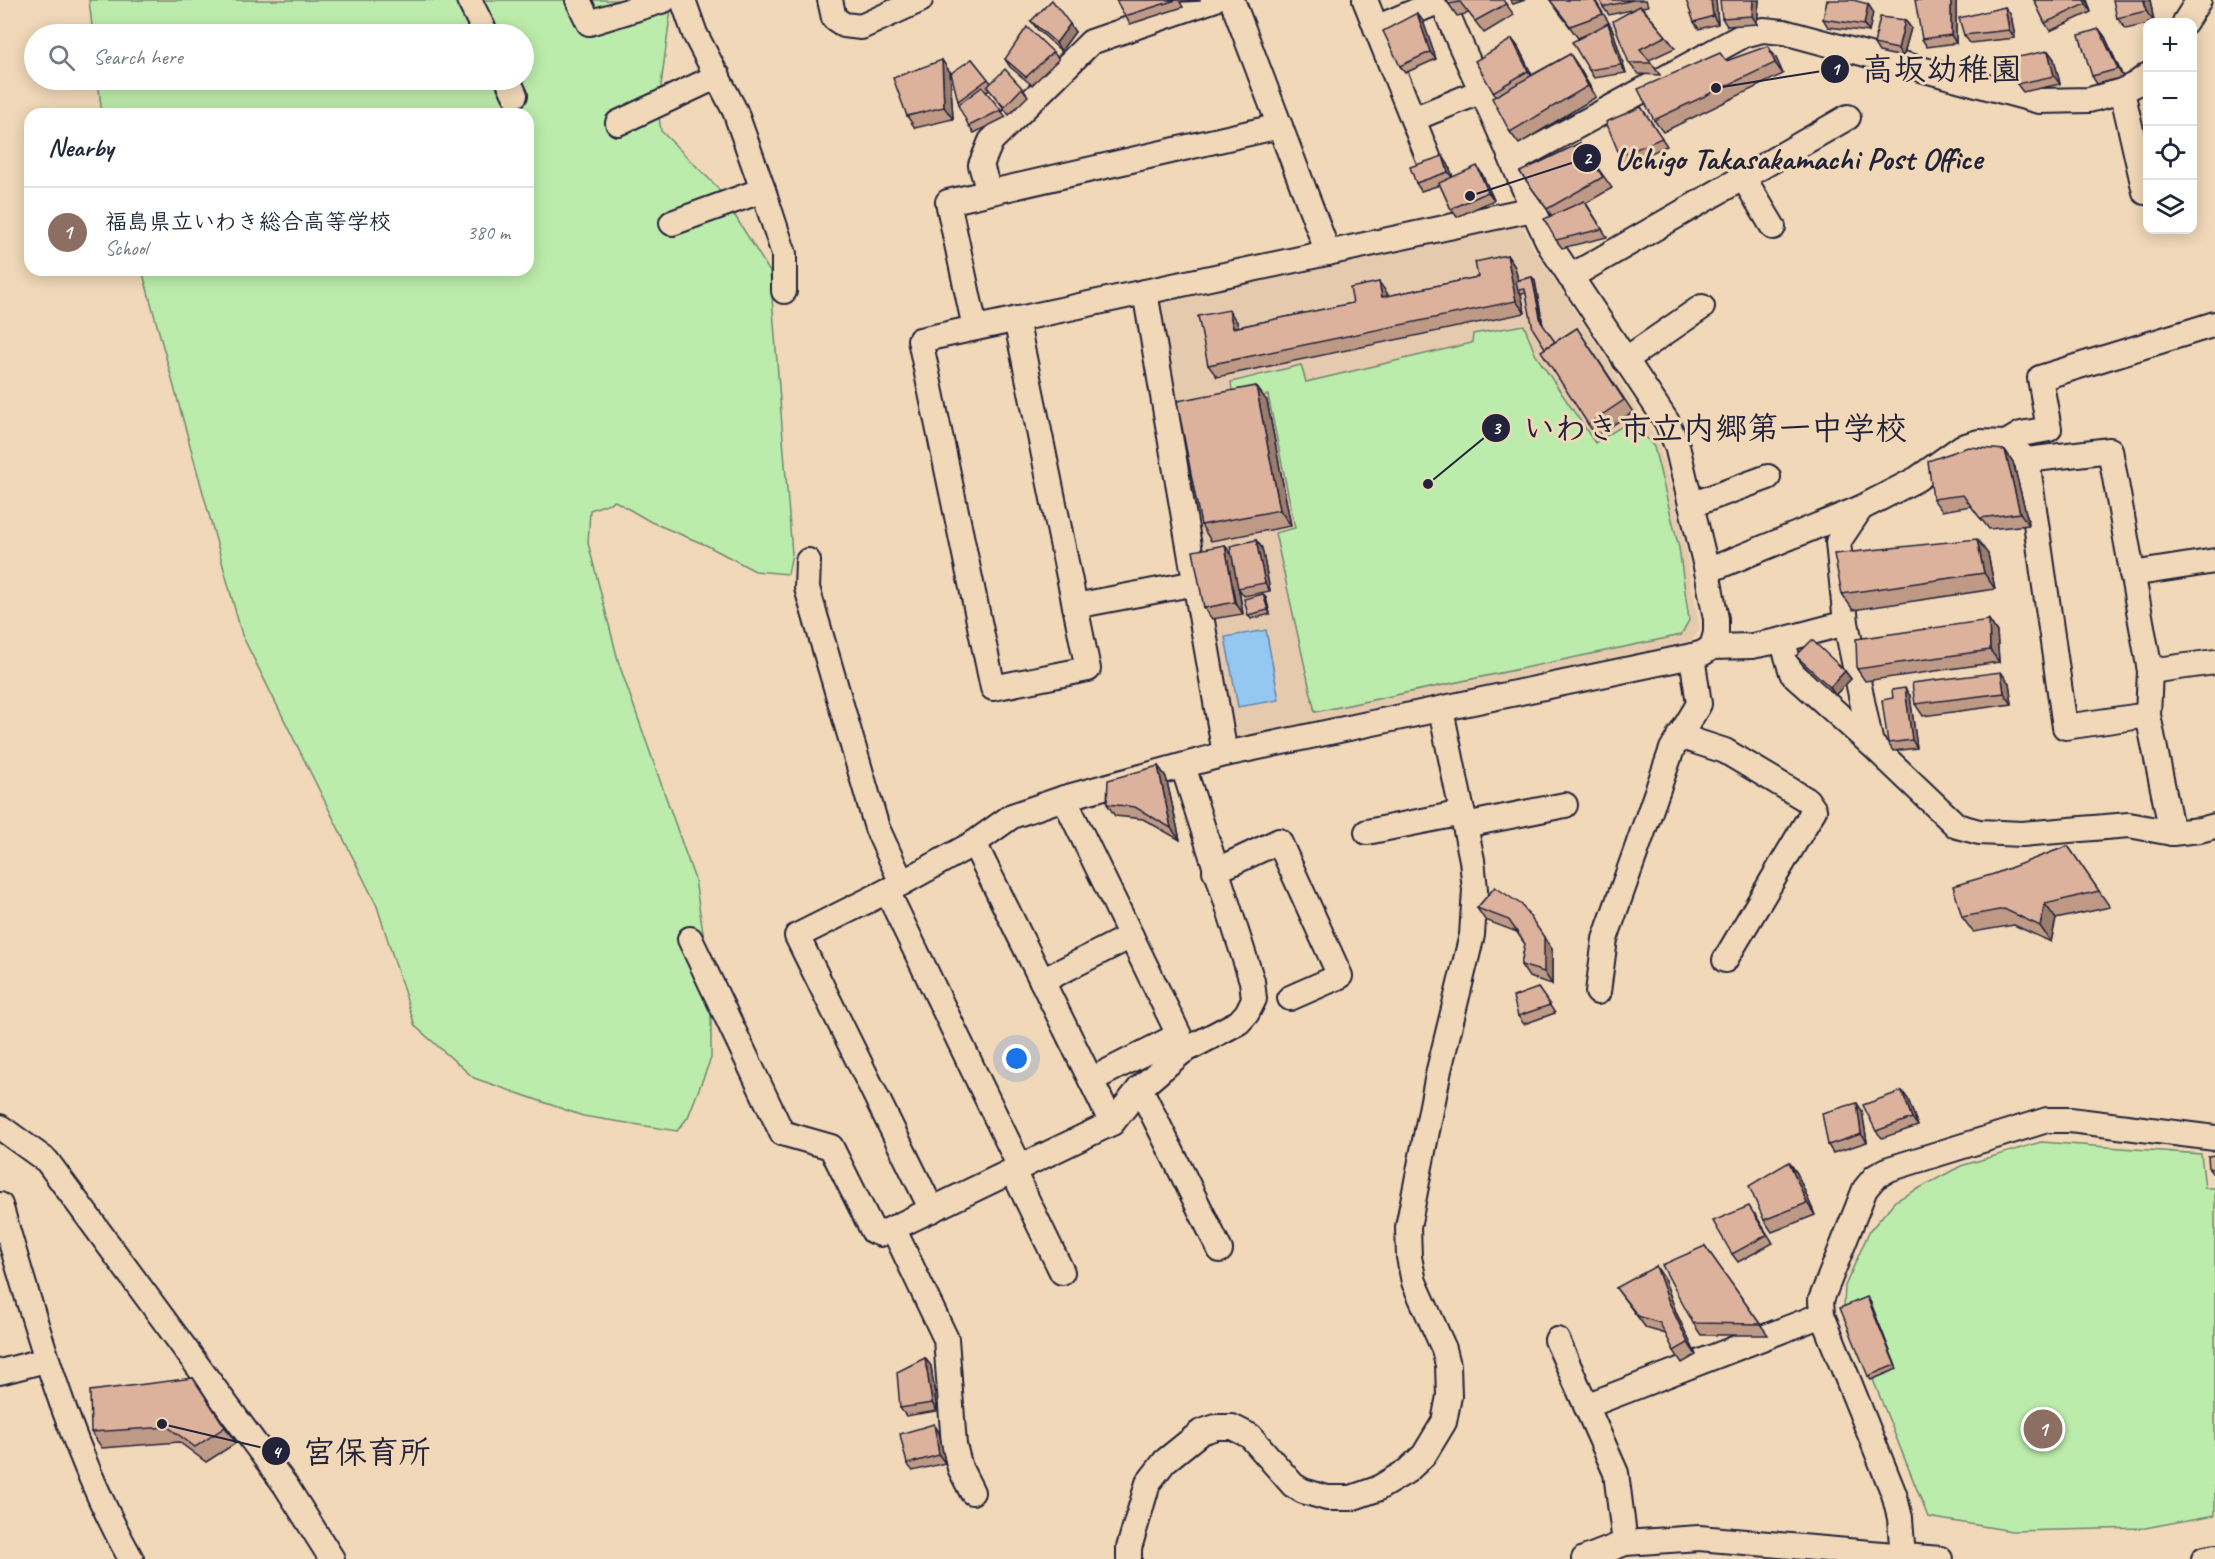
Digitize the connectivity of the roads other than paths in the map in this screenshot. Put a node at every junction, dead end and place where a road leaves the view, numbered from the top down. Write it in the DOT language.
graph roads {
  1 [pos="469,0"];
  2 [pos="578,0"];
  3 [pos="664,0"];
  4 [pos="683,0"];
  5 [pos="830,0"];
  6 [pos="920,0"];
  7 [pos="1213,0"];
  8 [pos="1232,0"];
  9 [pos="1365,0"];
  10 [pos="1442,0"];
  11 [pos="2199,0"];
  12 [pos="2188,18"];
  13 [pos="481,24"];
  14 [pos="1376,28"];
  15 [pos="718,76"];
  16 [pos="2143,79"];
  17 [pos="1482,91"];
  18 [pos="2122,91"];
  19 [pos="1848,117"];
  20 [pos="1413,120"];
  21 [pos="618,123"];
  22 [pos="1280,126"];
  23 [pos="1513,161"];
  24 [pos="1430,162"];
  25 [pos="1743,177"];
  26 [pos="2143,183"];
  27 [pos="763,190"];
  28 [pos="988,192"];
  29 [pos="1533,209"];
  30 [pos="672,223"];
  31 [pos="1773,227"];
  32 [pos="1328,253"];
  33 [pos="1570,277"];
  34 [pos="784,291"];
  35 [pos="1145,292"];
  36 [pos="1702,307"];
  37 [pos="1016,319"];
  38 [pos="2215,324"];
  39 [pos="975,328"];
  40 [pos="1625,360"];
  41 [pos="2006,443"];
  42 [pos="2026,460"];
  43 [pos="1768,477"];
  44 [pos="1691,504"];
  45 [pos="1861,508"];
  46 [pos="808,561"];
  47 [pos="2215,561"];
  48 [pos="1707,571"];
  49 [pos="2132,574"];
  50 [pos="1197,584"];
  51 [pos="1075,606"];
  52 [pos="1846,623"];
  53 [pos="1778,641"];
  54 [pos="1702,652"];
  55 [pos="2215,662"];
  56 [pos="2150,671"];
  57 [pos="1442,710"];
  58 [pos="2148,715"];
  59 [pos="1679,736"];
  60 [pos="1871,744"];
  61 [pos="1225,754"];
  62 [pos="1183,766"];
  63 [pos="1064,798"];
  64 [pos="1564,805"];
  65 [pos="1464,819"];
  66 [pos="2215,826"];
  67 [pos="1367,832"];
  68 [pos="2172,833"];
  69 [pos="974,843"];
  70 [pos="1215,871"];
  71 [pos="895,887"];
  72 [pos="1131,936"];
  73 [pos="690,939"];
  74 [pos="1725,960"];
  75 [pos="1042,981"];
  76 [pos="1598,992"];
  77 [pos="1290,998"];
  78 [pos="1091,1080"];
  79 [pos="1140,1088"];
  80 [pos="1112,1123"];
  81 [pos="0,1127"];
  82 [pos="2215,1137"];
  83 [pos="1017,1169"];
  84 [pos="0,1204"];
  85 [pos="932,1210"];
  86 [pos="893,1228"];
  87 [pos="1220,1250"];
  88 [pos="1062,1272"];
  89 [pos="1822,1315"];
  90 [pos="1557,1340"];
  91 [pos="46,1360"];
  92 [pos="0,1372"];
  93 [pos="1586,1406"];
  94 [pos="972,1492"];
  95 [pos="1624,1544"];
  96 [pos="1903,1557"];
  97 [pos="2215,1557"];
  98 [pos="131,1559"];
  99 [pos="332,1559"];
  100 [pos="1129,1559"];
  101 [pos="1584,1559"];
  102 [pos="1940,1559"];
  103 [pos="2204,1559"];
  1 -- 13 [label="street"];
  2 -- 3 [label="street"];
  4 -- 15 [label="street"];
  5 -- 6 [label="street"];
  7 -- 28 [label="street"];
  8 -- 22 [label="street"];
  9 -- 14 [label="street"];
  10 -- 14 [label="street"];
  10 -- 17 [label="street"];
  11 -- 12 [label="street"];
  14 -- 20 [label="street"];
  15 -- 21 [label="street"];
  15 -- 27 [label="street"];
  16 -- 18 [label="street"];
  17 -- 20 [label="street"];
  17 -- 23 [label="street"];
  18 -- 23 [label="street"];
  18 -- 26 [label="street"];
  19 -- 25 [label="street"];
  20 -- 24 [label="street"];
  22 -- 28 [label="street"];
  22 -- 32 [label="street"];
  23 -- 29 [label="street"];
  25 -- 31 [label="street"];
  25 -- 33 [label="street"];
  27 -- 30 [label="street"];
  27 -- 34 [label="street"];
  28 -- 39 [label="street"];
  29 -- 32 [label="street"];
  29 -- 33 [label="street"];
  32 -- 35 [label="street"];
  33 -- 40 [label="street"];
  35 -- 37 [label="street"];
  35 -- 50 [label="street"];
  36 -- 40 [label="street"];
  37 -- 39 [label="street"];
  37 -- 51 [label="street"];
  38 -- 41 [label="street"];
  39 -- 51 [label="street"];
  40 -- 44 [label="street"];
  41 -- 42 [label="street"];
  41 -- 45 [label="street"];
  42 -- 49 [label="street"];
  42 -- 58 [label="street"];
  43 -- 44 [label="street"];
  44 -- 48 [label="street"];
  45 -- 48 [label="street"];
  45 -- 52 [label="street"];
  46 -- 71 [label="street"];
  47 -- 49 [label="street"];
  48 -- 54 [label="street"];
  49 -- 56 [label="street"];
  50 -- 51 [label="street"];
  50 -- 61 [label="street"];
  52 -- 53 [label="street"];
  52 -- 60 [label="street"];
  53 -- 54 [label="street"];
  53 -- 60 [label="street"];
  54 -- 57 [label="street"];
  54 -- 59 [label="street"];
  55 -- 56 [label="street"];
  56 -- 58 [label="street"];
  57 -- 61 [label="street"];
  57 -- 65 [label="street"];
  58 -- 68 [label="street"];
  59 -- 74 [label="street"];
  59 -- 76 [label="street"];
  60 -- 68 [label="street"];
  61 -- 62 [label="street"];
  62 -- 63 [label="street"];
  62 -- 70 [label="street"];
  63 -- 69 [label="street"];
  63 -- 72 [label="street"];
  64 -- 65 [label="street"];
  65 -- 67 [label="street"];
  65 -- 100 [label="street"];
  66 -- 68 [label="street"];
  69 -- 71 [label="street"];
  69 -- 75 [label="street"];
  70 -- 77 [label="street"];
  70 -- 79 [label="street"];
  71 -- 83 [label="street"];
  71 -- 85 [label="street"];
  72 -- 75 [label="street"];
  72 -- 78 [label="street"];
  73 -- 86 [label="street"];
  75 -- 78 [label="street"];
  78 -- 80 [label="street"];
  79 -- 80 [label="street"];
  79 -- 87 [label="street"];
  80 -- 83 [label="street"];
  81 -- 99 [label="street"];
  82 -- 89 [label="street"];
  83 -- 85 [label="street"];
  83 -- 88 [label="street"];
  84 -- 91 [label="street"];
  85 -- 86 [label="street"];
  86 -- 94 [label="street"];
  89 -- 93 [label="street"];
  89 -- 96 [label="street"];
  90 -- 93 [label="street"];
  91 -- 92 [label="street"];
  91 -- 98 [label="street"];
  93 -- 95 [label="street"];
  95 -- 96 [label="street"];
  95 -- 101 [label="street"];
  96 -- 102 [label="street"];
  97 -- 103 [label="street"];
}
